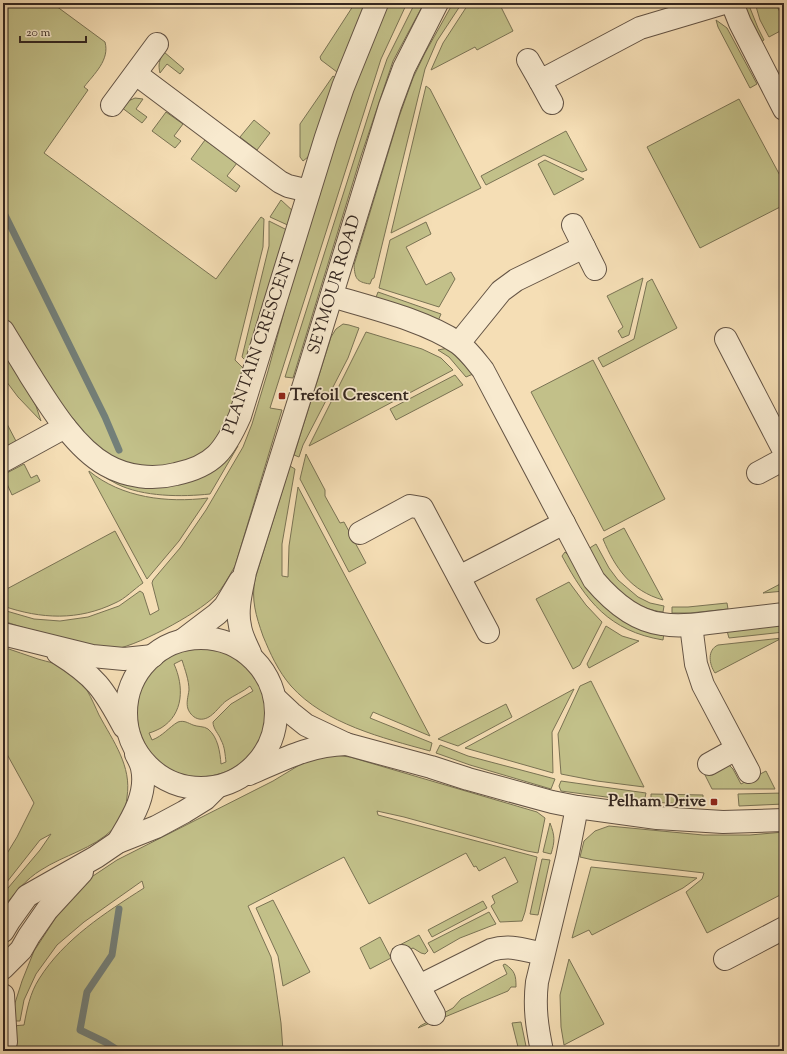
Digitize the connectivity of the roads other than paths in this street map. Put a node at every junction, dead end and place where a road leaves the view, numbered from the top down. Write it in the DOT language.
graph roads {
  1 [pos="377,3"];
  2 [pos="437,3"];
  3 [pos="724,3"];
  4 [pos="732,3"];
  5 [pos="157,44"];
  6 [pos="528,60"];
  7 [pos="136,74"];
  8 [pos="540,81"];
  9 [pos="552,103"];
  10 [pos="112,105"];
  11 [pos="784,109"];
  12 [pos="309,191"];
  13 [pos="574,225"];
  14 [pos="584,246"];
  15 [pos="595,268"];
  16 [pos="332,296"];
  17 [pos="3,331"];
  18 [pos="726,339"];
  19 [pos="459,344"];
  20 [pos="65,427"];
  21 [pos="784,451"];
  22 [pos="784,459"];
  23 [pos="3,461"];
  24 [pos="758,473"];
  25 [pos="564,523"];
  26 [pos="360,533"];
  27 [pos="245,572"];
  28 [pos="458,577"];
  29 [pos="784,614"];
  30 [pos="691,625"];
  31 [pos="488,632"];
  32 [pos="3,634"];
  33 [pos="184,639"];
  34 [pos="44,645"];
  35 [pos="250,653"];
  36 [pos="153,656"];
  37 [pos="276,698"];
  38 [pos="346,744"];
  39 [pos="132,745"];
  40 [pos="736,749"];
  41 [pos="709,764"];
  42 [pos="749,772"];
  43 [pos="226,784"];
  44 [pos="577,807"];
  45 [pos="784,820"];
  46 [pos="118,842"];
  47 [pos="96,857"];
  48 [pos="784,928"];
  49 [pos="3,931"];
  50 [pos="543,954"];
  51 [pos="402,956"];
  52 [pos="725,959"];
  53 [pos="3,968"];
  54 [pos="419,986"];
  55 [pos="3,995"];
  56 [pos="434,1014"];
  57 [pos="3,1048"];
  58 [pos="542,1051"];
  1 -- 12 [label="street, PLANTAIN CRESCENT"];
  2 -- 16 [label="street, SEYMOUR ROAD"];
  3 -- 8 [label="street"];
  4 -- 11 [label="street"];
  5 -- 7 [label="street"];
  6 -- 8 [label="street"];
  7 -- 10 [label="street"];
  7 -- 12 [label="street"];
  8 -- 9 [label="street"];
  12 -- 20 [label="street, PLANTAIN CRESCENT"];
  13 -- 14 [label="street"];
  14 -- 15 [label="street"];
  14 -- 19 [label="street"];
  16 -- 19 [label="street"];
  16 -- 27 [label="street, SEYMOUR ROAD"];
  17 -- 20 [label="street, PLANTAIN CRESCENT"];
  18 -- 21 [label="street"];
  19 -- 25 [label="street"];
  20 -- 23 [label="street"];
  22 -- 24 [label="street"];
  25 -- 28 [label="street"];
  25 -- 30 [label="street"];
  26 -- 28 [label="street"];
  27 -- 33 [label="street, SEYMOUR ROAD"];
  27 -- 35 [label="street, SEYMOUR ROAD"];
  28 -- 31 [label="street"];
  29 -- 30 [label="street"];
  30 -- 40 [label="street"];
  32 -- 34 [label="street"];
  33 -- 35 [label="street"];
  33 -- 36 [label="street"];
  34 -- 36 [label="street"];
  34 -- 39 [label="street"];
  35 -- 37 [label="street, SEYMOUR ROAD"];
  36 -- 39 [label="street"];
  37 -- 38 [label="street"];
  37 -- 43 [label="street"];
  38 -- 43 [label="street"];
  38 -- 44 [label="street"];
  39 -- 43 [label="street"];
  39 -- 46 [label="street"];
  40 -- 41 [label="street"];
  40 -- 42 [label="street"];
  43 -- 46 [label="street"];
  44 -- 45 [label="street"];
  44 -- 50 [label="street"];
  46 -- 47 [label="street"];
  47 -- 49 [label="street"];
  47 -- 53 [label="street"];
  48 -- 52 [label="street"];
  50 -- 54 [label="street"];
  50 -- 58 [label="street"];
  51 -- 54 [label="street"];
  54 -- 56 [label="street"];
  55 -- 57 [label="street"];
}
